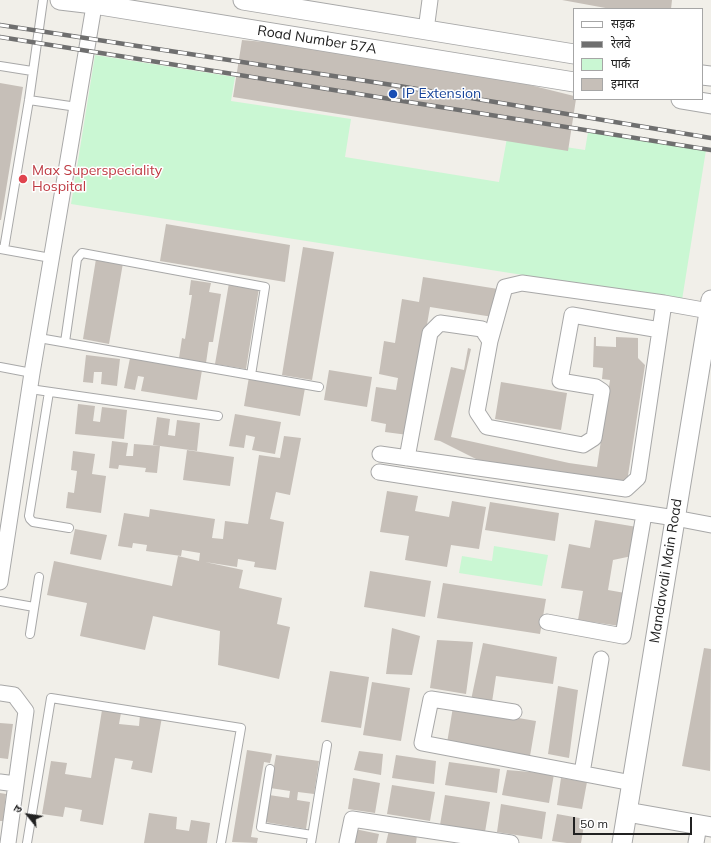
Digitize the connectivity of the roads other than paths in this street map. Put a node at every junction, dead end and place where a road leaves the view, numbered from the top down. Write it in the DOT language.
graph roads {
  1 [pos="43,0"];
  2 [pos="60,0"];
  3 [pos="243,0"];
  4 [pos="430,0"];
  5 [pos="94,2"];
  6 [pos="426,30"];
  7 [pos="573,54"];
  8 [pos="0,66"];
  9 [pos="32,71"];
  10 [pos="573,82"];
  11 [pos="29,100"];
  12 [pos="687,100"];
  13 [pos="711,104"];
  14 [pos="77,107"];
  15 [pos="2,249"];
  16 [pos="51,258"];
  17 [pos="664,303"];
  18 [pos="710,313"];
  19 [pos="660,330"];
  20 [pos="39,338"];
  21 [pos="490,341"];
  22 [pos="64,342"];
  23 [pos="0,368"];
  24 [pos="32,373"];
  25 [pos="251,375"];
  26 [pos="319,387"];
  27 [pos="30,389"];
  28 [pos="49,392"];
  29 [pos="218,416"];
  30 [pos="380,454"];
  31 [pos="407,458"];
  32 [pos="379,472"];
  33 [pos="644,514"];
  34 [pos="675,518"];
  35 [pos="711,525"];
  36 [pos="69,528"];
  37 [pos="39,577"];
  38 [pos="0,582"];
  39 [pos="0,601"];
  40 [pos="34,607"];
  41 [pos="547,622"];
  42 [pos="30,634"];
  43 [pos="601,659"];
  44 [pos="0,693"];
  45 [pos="514,712"];
  46 [pos="327,745"];
  47 [pos="270,769"];
  48 [pos="582,773"];
  49 [pos="0,782"];
  50 [pos="632,783"];
  51 [pos="16,784"];
  52 [pos="627,812"];
  53 [pos="702,832"];
  54 [pos="311,839"];
  55 [pos="8,843"];
  56 [pos="27,843"];
  57 [pos="220,843"];
  58 [pos="347,843"];
  59 [pos="511,843"];
  60 [pos="622,843"];
  1 -- 9 [label="lane"];
  2 -- 5 [label="street, Road Number 57A"];
  3 -- 6 [label="street, Road Number 57A"];
  4 -- 6 [label="street"];
  5 -- 10 [label="street, Road Number 57A"];
  5 -- 14 [label="street"];
  6 -- 7 [label="street, Road Number 57A"];
  8 -- 9 [label="lane"];
  9 -- 11 [label="lane"];
  11 -- 14 [label="lane"];
  11 -- 15 [label="lane"];
  12 -- 13 [label="street"];
  14 -- 16 [label="street"];
  15 -- 16 [label="lane"];
  16 -- 20 [label="street"];
  17 -- 18 [label="street"];
  17 -- 19 [label="street"];
  17 -- 21 [label="street"];
  18 -- 34 [label="street, Mandawali Main Road"];
  19 -- 21 [label="street"];
  19 -- 31 [label="street"];
  20 -- 22 [label="lane"];
  20 -- 24 [label="street"];
  21 -- 31 [label="street"];
  22 -- 25 [label="lane"];
  22 -- 25 [label="lane"];
  23 -- 24 [label="lane"];
  24 -- 27 [label="street"];
  25 -- 26 [label="lane"];
  27 -- 28 [label="lane"];
  27 -- 38 [label="street"];
  28 -- 29 [label="lane"];
  28 -- 36 [label="lane"];
  30 -- 31 [label="street"];
  32 -- 33 [label="street"];
  33 -- 34 [label="street"];
  33 -- 41 [label="street"];
  34 -- 35 [label="street"];
  34 -- 50 [label="street, Mandawali Main Road"];
  37 -- 40 [label="lane"];
  39 -- 40 [label="lane"];
  40 -- 42 [label="lane"];
  43 -- 48 [label="street"];
  44 -- 51 [label="street"];
  45 -- 48 [label="street"];
  46 -- 54 [label="lane"];
  47 -- 54 [label="lane"];
  48 -- 50 [label="street"];
  49 -- 51 [label="street"];
  50 -- 52 [label="street, Mandawali Main Road"];
  51 -- 55 [label="street"];
  52 -- 53 [label="street"];
  52 -- 60 [label="street, Mandawali Main Road"];
  56 -- 57 [label="lane"];
  58 -- 59 [label="street"];
}
